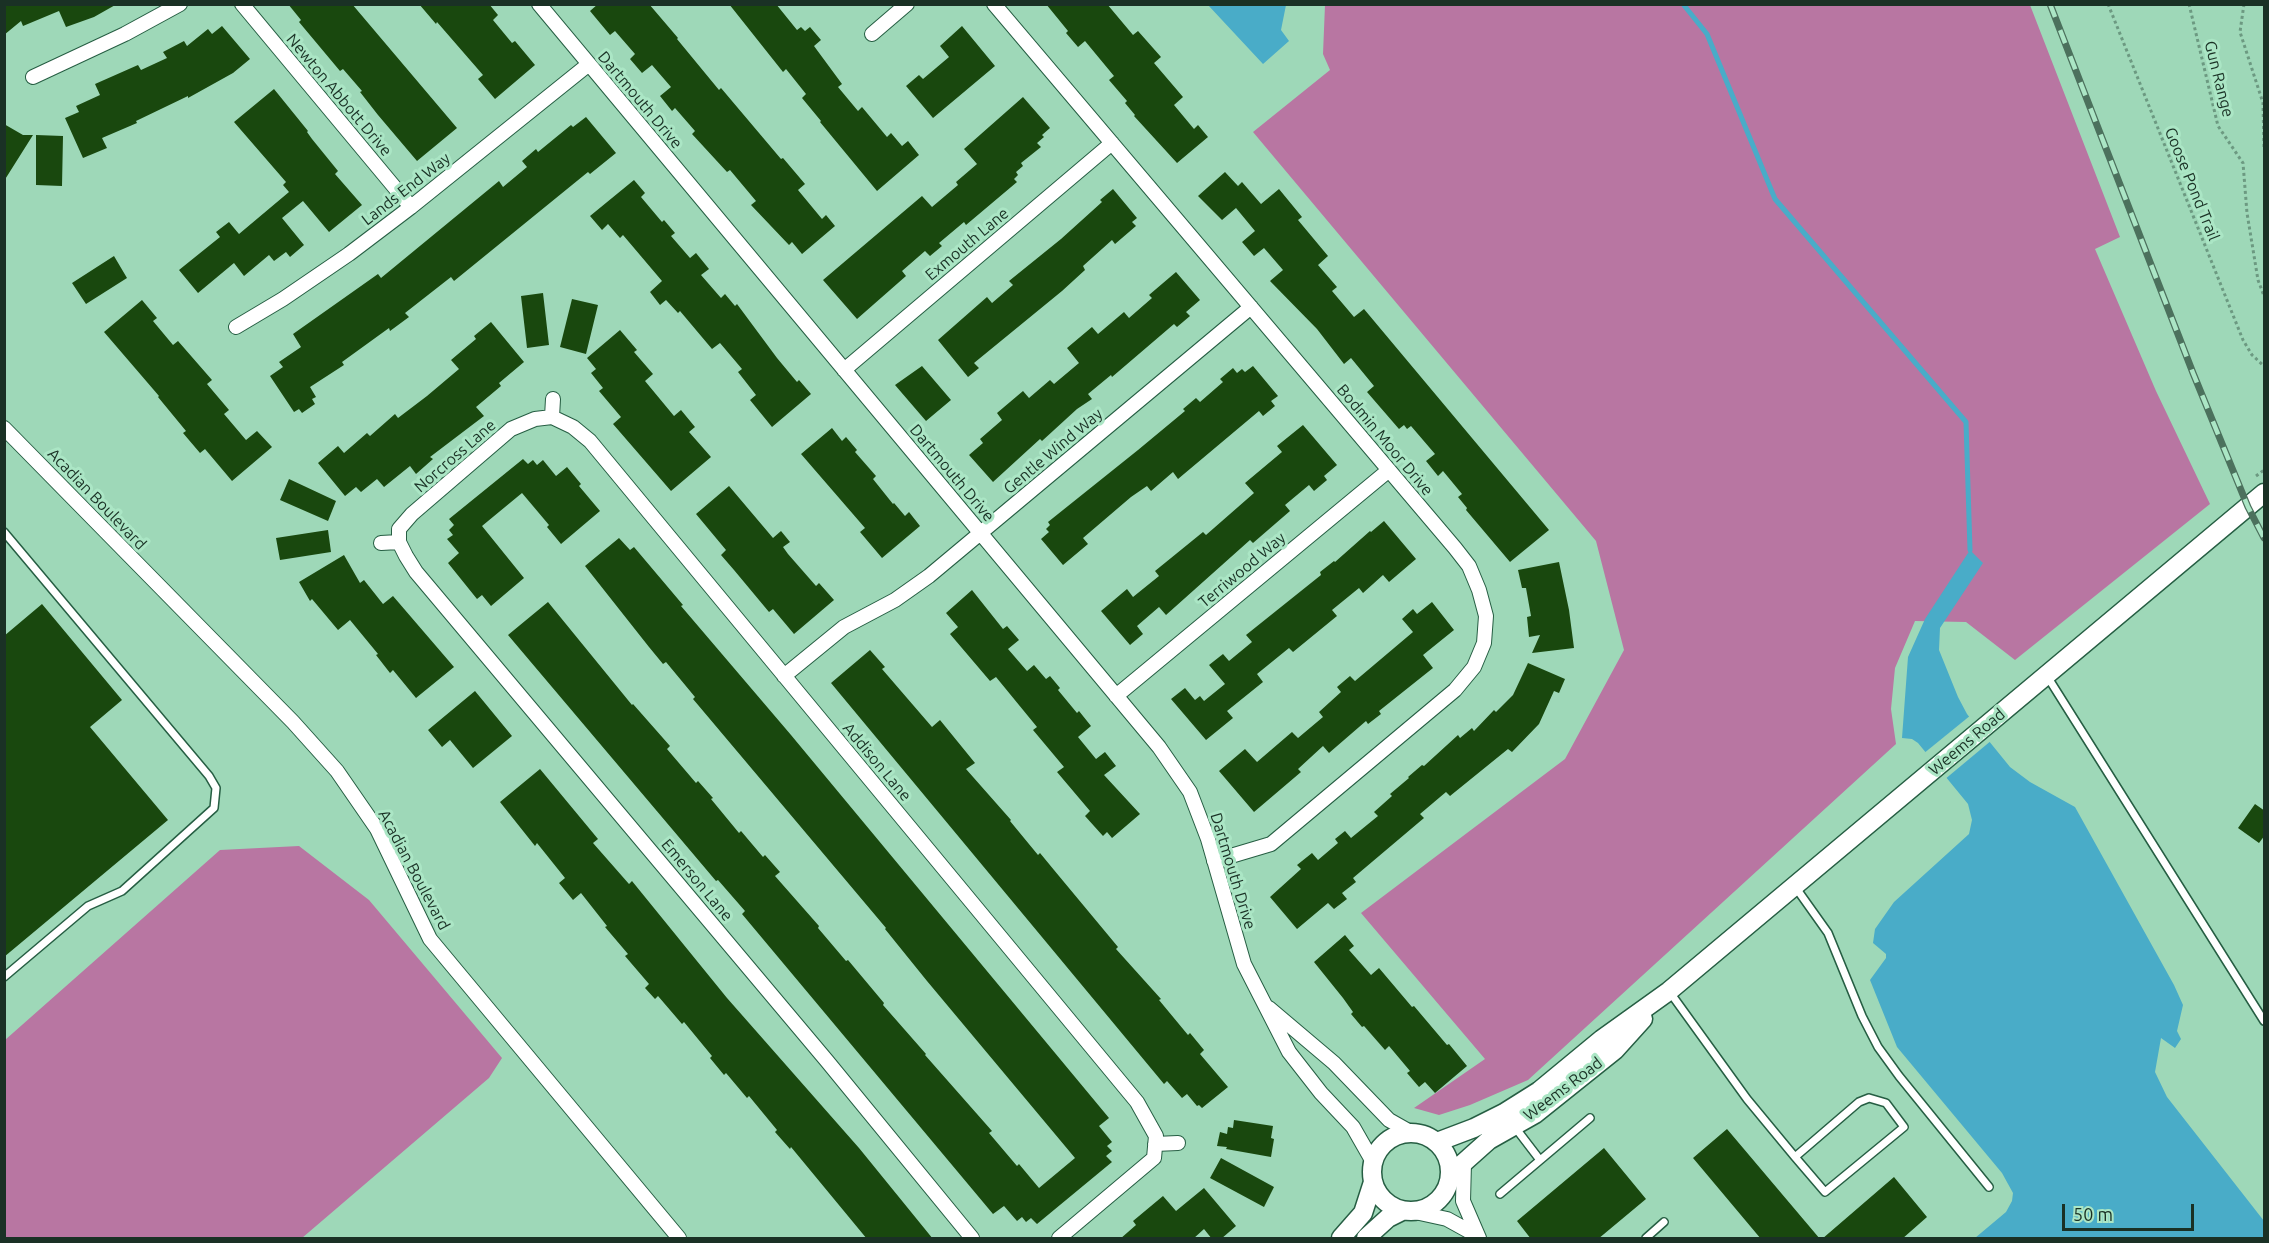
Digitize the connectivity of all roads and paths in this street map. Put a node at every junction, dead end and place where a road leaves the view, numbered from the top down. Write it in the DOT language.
graph roads {
  1 [pos="180,4"];
  2 [pos="242,4"];
  3 [pos="539,4"];
  4 [pos="907,4"];
  5 [pos="994,4"];
  6 [pos="2108,4"];
  7 [pos="2189,4"];
  8 [pos="2244,4"];
  9 [pos="872,34"];
  10 [pos="589,64"];
  11 [pos="33,77"];
  12 [pos="1112,143"];
  13 [pos="2265,149"];
  14 [pos="411,207"];
  15 [pos="2265,296"];
  16 [pos="1251,307"];
  17 [pos="236,327"];
  18 [pos="2265,366"];
  19 [pos="844,370"];
  20 [pos="554,399"];
  21 [pos="552,417"];
  22 [pos="4,428"];
  23 [pos="1389,470"];
  24 [pos="2265,493"];
  25 [pos="4,532"];
  26 [pos="980,533"];
  27 [pos="399,542"];
  28 [pos="381,543"];
  29 [pos="783,676"];
  30 [pos="2047,676"];
  31 [pos="1116,696"];
  32 [pos="1214,861"];
  33 [pos="1794,886"];
  34 [pos="4,977"];
  35 [pos="1669,990"];
  36 [pos="1265,1005"];
  37 [pos="2265,1021"];
  38 [pos="1590,1118"];
  39 [pos="1513,1125"];
  40 [pos="1412,1133"];
  41 [pos="1437,1142"];
  42 [pos="1178,1143"];
  43 [pos="1155,1144"];
  44 [pos="1795,1157"];
  45 [pos="1540,1160"];
  46 [pos="1373,1162"];
  47 [pos="1464,1163"];
  48 [pos="1450,1179"];
  49 [pos="1373,1182"];
  50 [pos="1989,1187"];
  51 [pos="1500,1194"];
  52 [pos="1408,1211"];
  53 [pos="1664,1222"];
  54 [pos="1068,1236"];
  55 [pos="1476,1237"];
  56 [pos="679,1239"];
  57 [pos="972,1239"];
  58 [pos="1341,1239"];
  59 [pos="1366,1239"];
  60 [pos="1646,1239"];
  1 -- 11 [label="street"];
  2 -- 14 [label="street, Newton Abbott Drive"];
  3 -- 10 [label="street, Dartmouth Drive"];
  4 -- 9 [label="street"];
  5 -- 12 [label="street, Bodmin Moor Drive"];
  6 -- 18 [label="path, Goose Pond Trail"];
  7 -- 15 [label="path, Gun Range"];
  8 -- 13 [label="path, Gun Range"];
  10 -- 14 [label="street, Lands End Way"];
  10 -- 19 [label="street, Dartmouth Drive"];
  12 -- 16 [label="street, Bodmin Moor Drive"];
  12 -- 19 [label="street, Exmouth Lane"];
  14 -- 17 [label="street, Lands End Way"];
  16 -- 23 [label="street, Bodmin Moor Drive"];
  16 -- 26 [label="street, Gentle Wind Way"];
  19 -- 26 [label="street, Dartmouth Drive"];
  20 -- 21 [label="street"];
  21 -- 27 [label="street, Norcross Lane"];
  21 -- 29 [label="street, Addison Lane"];
  22 -- 56 [label="street, Acadian Boulevard"];
  23 -- 31 [label="street, Terriwood Way"];
  23 -- 32 [label="street, Bodmin Moor Drive"];
  24 -- 30 [label="street, Weems Road"];
  25 -- 34 [label="lane"];
  26 -- 29 [label="street, Gentle Wind Way"];
  26 -- 31 [label="street, Dartmouth Drive"];
  27 -- 28 [label="street"];
  27 -- 57 [label="street, Emerson Lane"];
  29 -- 43 [label="street, Addison Lane"];
  30 -- 33 [label="street, Weems Road"];
  30 -- 37 [label="lane"];
  31 -- 32 [label="street, Dartmouth Drive"];
  32 -- 36 [label="street, Dartmouth Drive"];
  33 -- 35 [label="street, Weems Road"];
  33 -- 50 [label="lane"];
  35 -- 39 [label="street, Weems Road"];
  35 -- 41 [label="street, Weems Road"];
  35 -- 44 [label="lane"];
  36 -- 40 [label="street, Dartmouth Drive"];
  36 -- 46 [label="street, Dartmouth Drive"];
  38 -- 45 [label="lane"];
  39 -- 45 [label="lane"];
  39 -- 47 [label="street, Weems Road"];
  40 -- 41 [label="street"];
  40 -- 46 [label="street"];
  41 -- 48 [label="street"];
  42 -- 43 [label="street"];
  43 -- 54 [label="street"];
  44 -- 44 [label="lane"];
  45 -- 51 [label="lane"];
  46 -- 49 [label="street"];
  47 -- 48 [label="street, Weems Road"];
  47 -- 55 [label="street"];
  48 -- 52 [label="street"];
  49 -- 52 [label="street"];
  49 -- 58 [label="street"];
  52 -- 55 [label="street"];
  52 -- 59 [label="street"];
  53 -- 60 [label="lane"];
}
